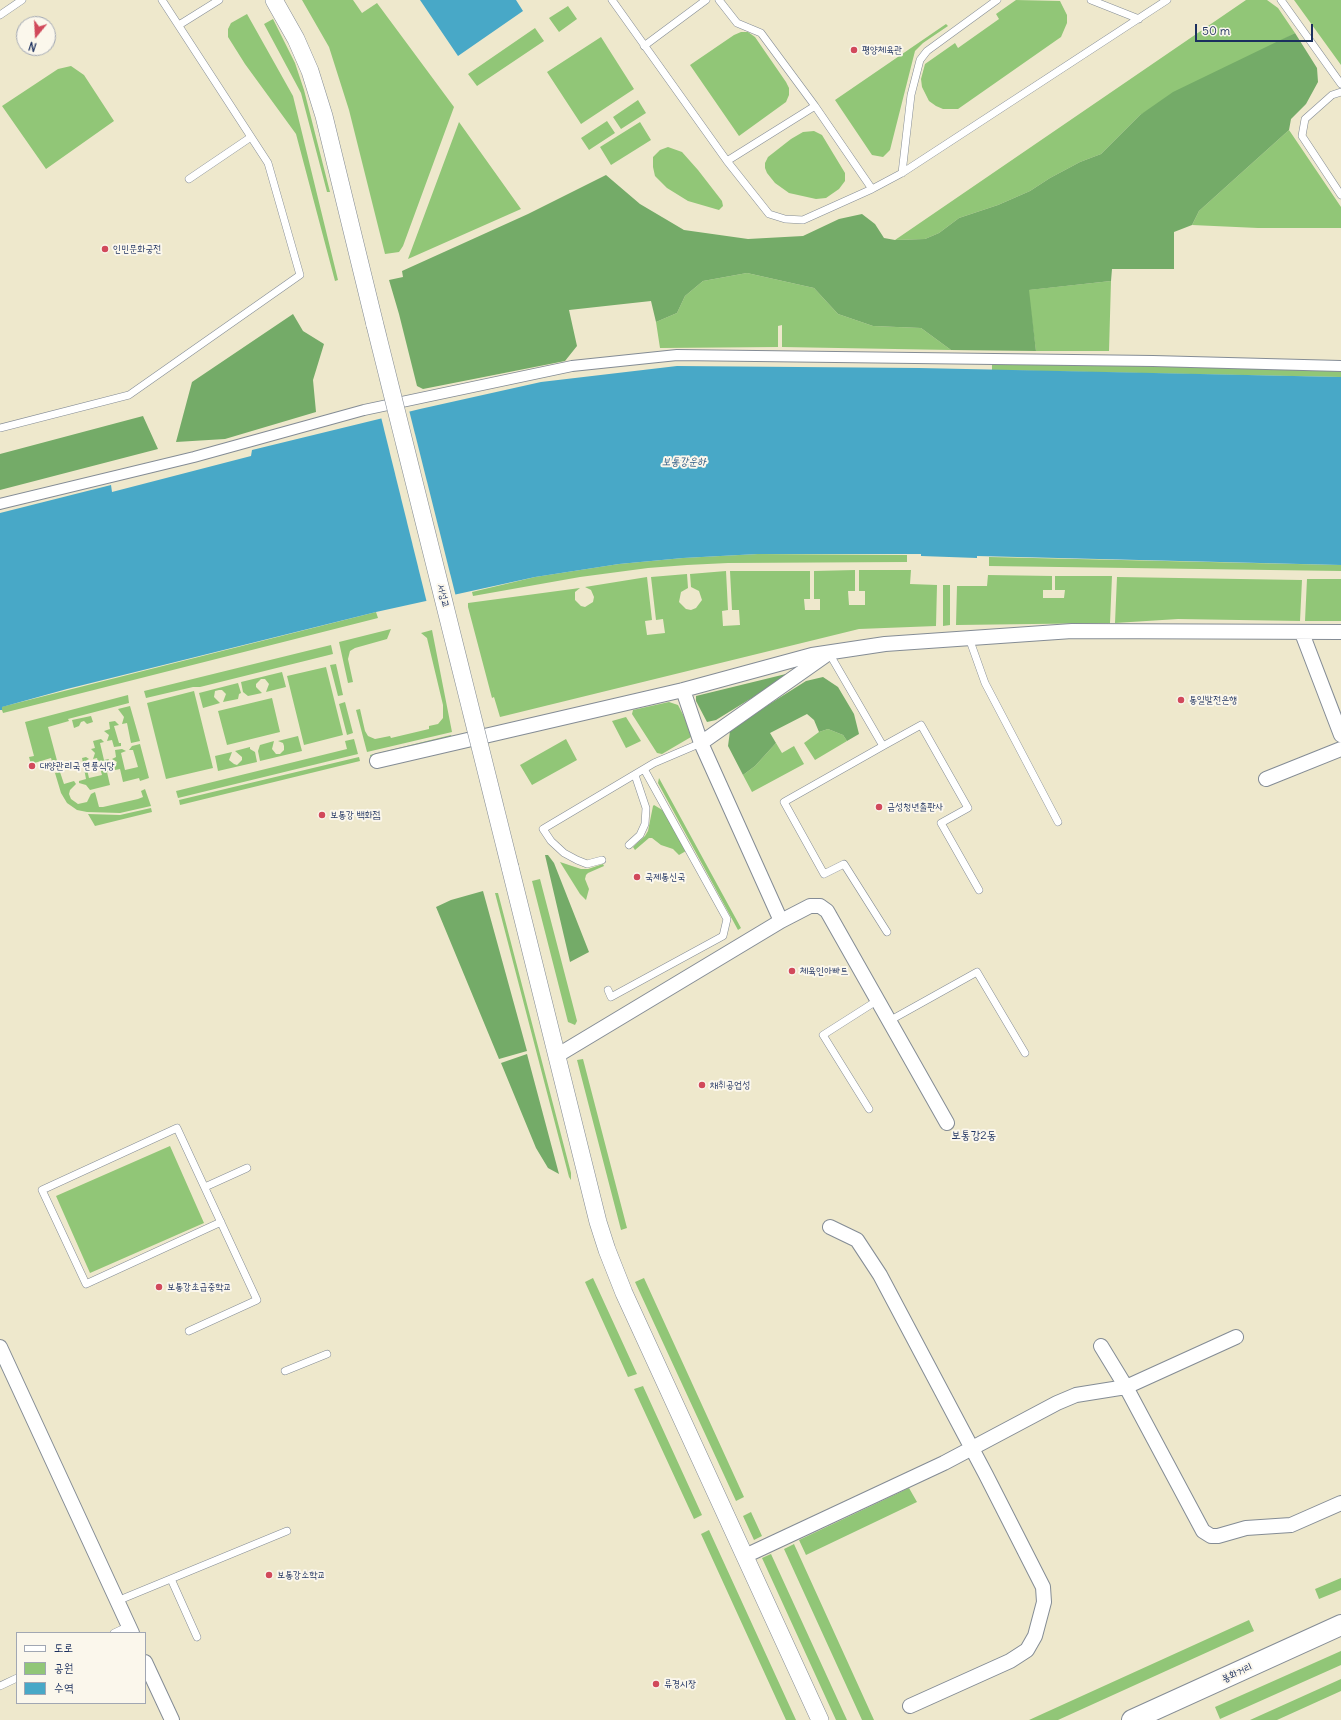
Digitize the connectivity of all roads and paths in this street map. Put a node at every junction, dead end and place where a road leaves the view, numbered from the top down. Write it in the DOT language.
graph roads {
  1 [pos="22,0"];
  2 [pos="162,0"];
  3 [pos="219,0"];
  4 [pos="274,0"];
  5 [pos="612,0"];
  6 [pos="706,0"];
  7 [pos="719,0"];
  8 [pos="997,0"];
  9 [pos="1091,0"];
  10 [pos="1166,0"];
  11 [pos="1281,0"];
  12 [pos="0,15"];
  13 [pos="1139,19"];
  14 [pos="179,25"];
  15 [pos="644,46"];
  16 [pos="1341,84"];
  17 [pos="1341,92"];
  18 [pos="815,106"];
  19 [pos="251,136"];
  20 [pos="727,161"];
  21 [pos="902,173"];
  22 [pos="189,179"];
  23 [pos="872,189"];
  24 [pos="1341,196"];
  25 [pos="1341,366"];
  26 [pos="0,428"];
  27 [pos="0,504"];
  28 [pos="1341,632"];
  29 [pos="1302,633"];
  30 [pos="969,638"];
  31 [pos="829,653"];
  32 [pos="683,690"];
  33 [pos="1341,735"];
  34 [pos="701,742"];
  35 [pos="883,746"];
  36 [pos="1341,749"];
  37 [pos="377,761"];
  38 [pos="644,769"];
  39 [pos="635,775"];
  40 [pos="1266,779"];
  41 [pos="1058,822"];
  42 [pos="629,845"];
  43 [pos="602,860"];
  44 [pos="979,890"];
  45 [pos="781,921"];
  46 [pos="887,932"];
  47 [pos="608,990"];
  48 [pos="878,1000"];
  49 [pos="889,1021"];
  50 [pos="1024,1053"];
  51 [pos="558,1055"];
  52 [pos="869,1109"];
  53 [pos="947,1123"];
  54 [pos="247,1168"];
  55 [pos="205,1187"];
  56 [pos="221,1222"];
  57 [pos="830,1227"];
  58 [pos="189,1331"];
  59 [pos="1236,1337"];
  60 [pos="1102,1346"];
  61 [pos="0,1347"];
  62 [pos="327,1354"];
  63 [pos="285,1371"];
  64 [pos="1126,1387"];
  65 [pos="972,1448"];
  66 [pos="1341,1503"];
  67 [pos="287,1530"];
  68 [pos="745,1556"];
  69 [pos="171,1579"];
  70 [pos="117,1601"];
  71 [pos="1341,1625"];
  72 [pos="130,1630"];
  73 [pos="119,1632"];
  74 [pos="197,1636"];
  75 [pos="146,1664"];
  76 [pos="16,1678"];
  77 [pos="0,1686"];
  78 [pos="910,1706"];
  79 [pos="172,1720"];
  80 [pos="820,1720"];
  81 [pos="1132,1720"];
  1 -- 12 [label="lane"];
  2 -- 14 [label="lane"];
  3 -- 14 [label="lane"];
  4 -- 51 [label="street, 서성교, bridge"];
  5 -- 15 [label="lane"];
  6 -- 15 [label="lane"];
  7 -- 18 [label="lane"];
  8 -- 21 [label="lane"];
  9 -- 13 [label="lane"];
  10 -- 13 [label="lane"];
  11 -- 16 [label="lane"];
  13 -- 21 [label="lane"];
  14 -- 19 [label="lane"];
  15 -- 20 [label="lane"];
  17 -- 24 [label="lane"];
  18 -- 20 [label="lane"];
  18 -- 23 [label="lane"];
  19 -- 22 [label="lane"];
  19 -- 26 [label="lane"];
  20 -- 23 [label="lane"];
  21 -- 23 [label="lane"];
  25 -- 27 [label="street"];
  28 -- 29 [label="street"];
  29 -- 30 [label="street"];
  29 -- 33 [label="street"];
  30 -- 31 [label="street"];
  30 -- 41 [label="lane"];
  31 -- 32 [label="street"];
  31 -- 34 [label="street"];
  31 -- 35 [label="lane"];
  32 -- 34 [label="street"];
  32 -- 37 [label="street"];
  34 -- 38 [label="lane"];
  34 -- 45 [label="street"];
  35 -- 44 [label="lane"];
  35 -- 46 [label="lane"];
  36 -- 40 [label="street"];
  38 -- 39 [label="lane"];
  38 -- 47 [label="lane"];
  39 -- 42 [label="lane"];
  39 -- 43 [label="lane"];
  45 -- 48 [label="street"];
  45 -- 51 [label="street"];
  48 -- 49 [label="street"];
  48 -- 52 [label="lane"];
  49 -- 50 [label="lane"];
  49 -- 53 [label="street"];
  51 -- 68 [label="street, 서성교"];
  54 -- 55 [label="lane"];
  55 -- 56 [label="lane"];
  55 -- 56 [label="lane"];
  56 -- 58 [label="lane"];
  57 -- 65 [label="street"];
  59 -- 64 [label="street"];
  60 -- 64 [label="street"];
  61 -- 70 [label="street"];
  62 -- 63 [label="lane"];
  64 -- 65 [label="street"];
  64 -- 66 [label="street"];
  65 -- 68 [label="street"];
  65 -- 78 [label="street"];
  67 -- 69 [label="lane"];
  68 -- 80 [label="street, 서성교"];
  69 -- 70 [label="lane"];
  69 -- 74 [label="lane"];
  70 -- 72 [label="street"];
  71 -- 81 [label="main road, 봉화거리"];
  72 -- 73 [label="lane"];
  75 -- 79 [label="street"];
  76 -- 77 [label="lane"];
}
